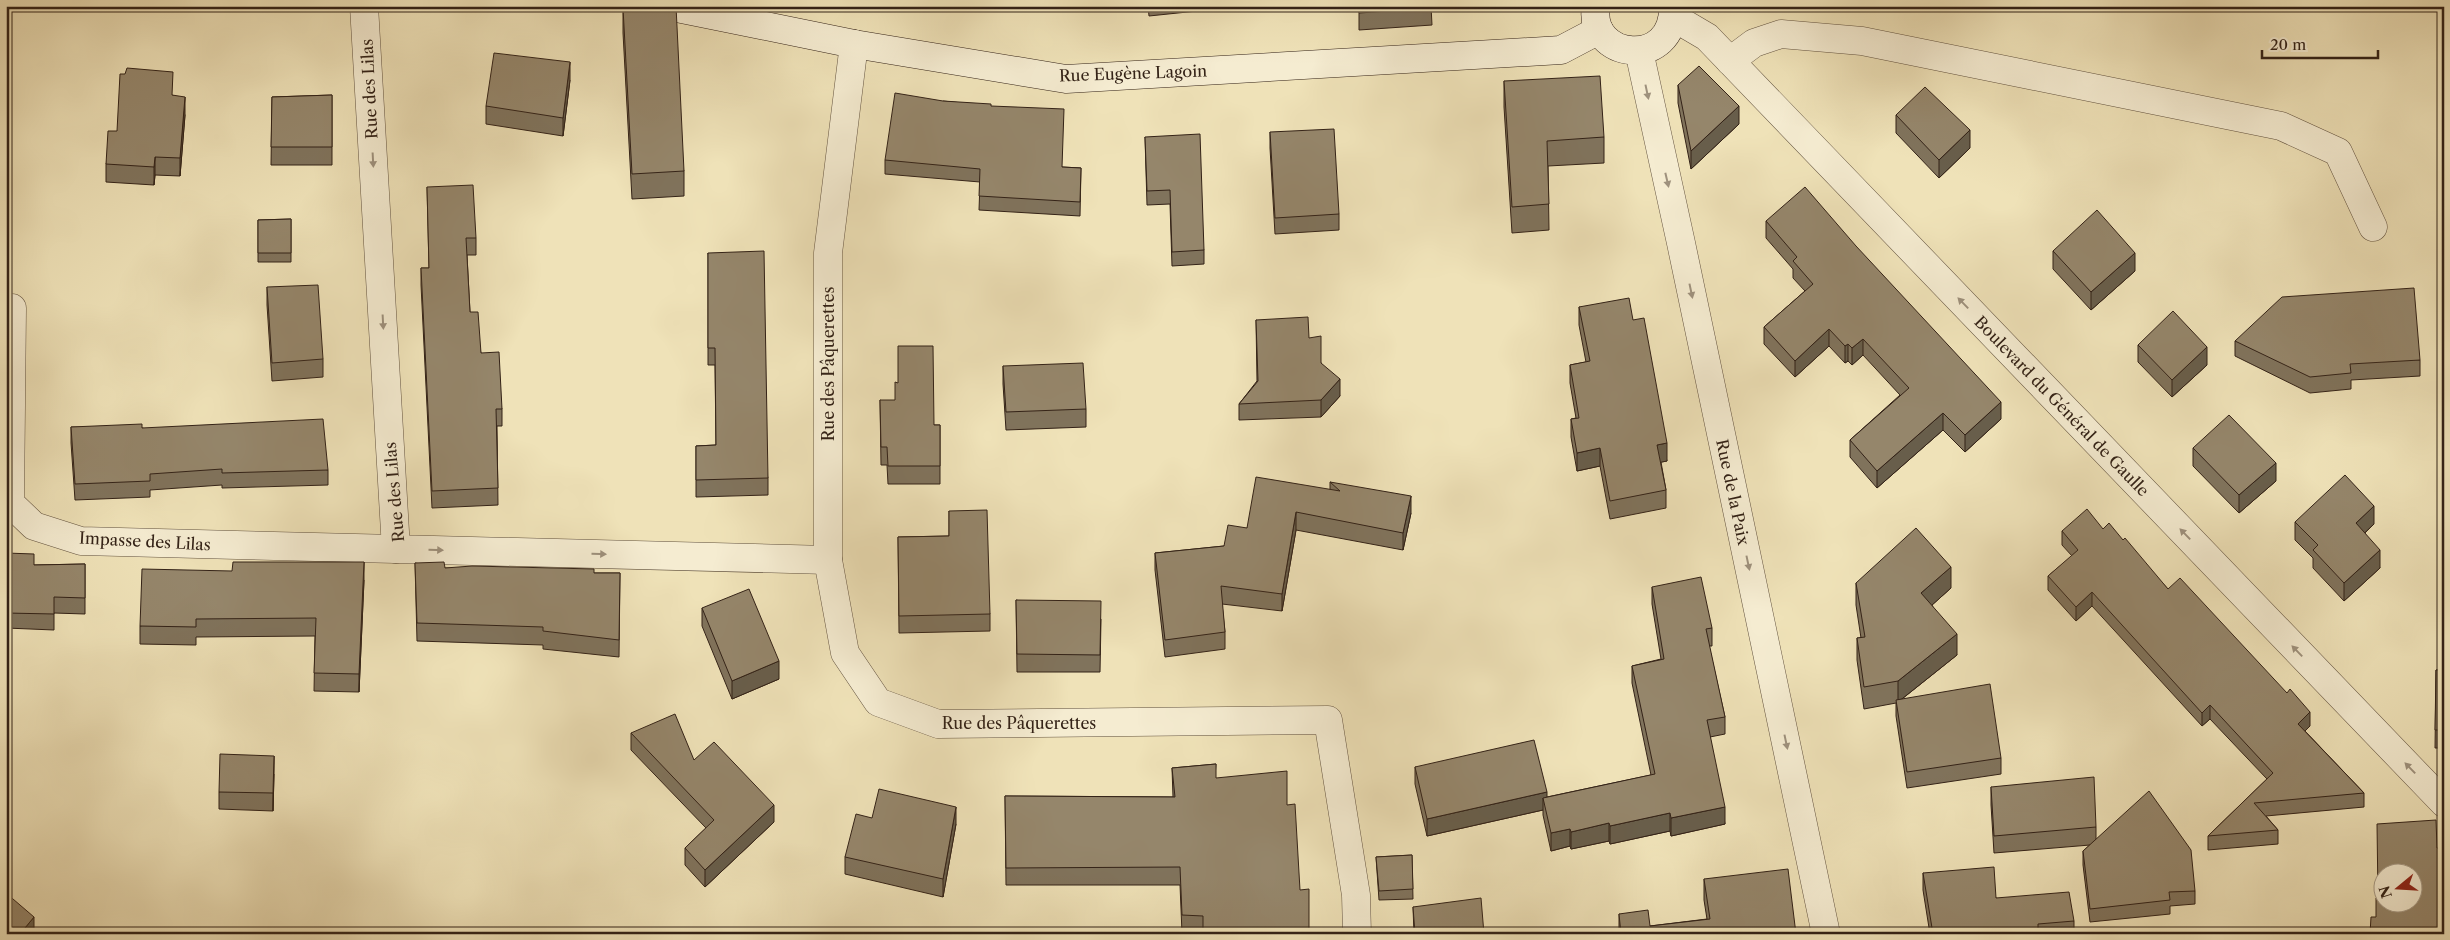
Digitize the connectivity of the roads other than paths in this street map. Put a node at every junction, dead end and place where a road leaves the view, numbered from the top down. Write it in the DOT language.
graph roads {
  1 [pos="364,6"];
  2 [pos="667,6"];
  3 [pos="1673,12"];
  4 [pos="1598,18"];
  5 [pos="854,44"];
  6 [pos="1639,51"];
  7 [pos="1730,61"];
  8 [pos="2373,227"];
  9 [pos="12,308"];
  10 [pos="396,549"];
  11 [pos="828,560"];
  12 [pos="2444,803"];
  13 [pos="1357,934"];
  14 [pos="1826,934"];
  1 -- 10 [label="street, Rue des Lilas, one-way"];
  2 -- 5 [label="street, Rue Eugène Lagoin"];
  3 -- 6 [label="street"];
  3 -- 7 [label="street, Boulevard du Général de Gaulle"];
  4 -- 5 [label="street, Rue Eugène Lagoin"];
  4 -- 6 [label="street"];
  5 -- 11 [label="street, Rue des Pâquerettes"];
  6 -- 14 [label="street, Rue de la Paix, one-way"];
  7 -- 8 [label="street"];
  12 -- 7 [label="street, Boulevard du Général de Gaulle, one-way"];
  9 -- 10 [label="street, Impasse des Lilas"];
  10 -- 11 [label="street, Rue des Lilas, one-way"];
  11 -- 13 [label="street, Rue des Pâquerettes"];
}
